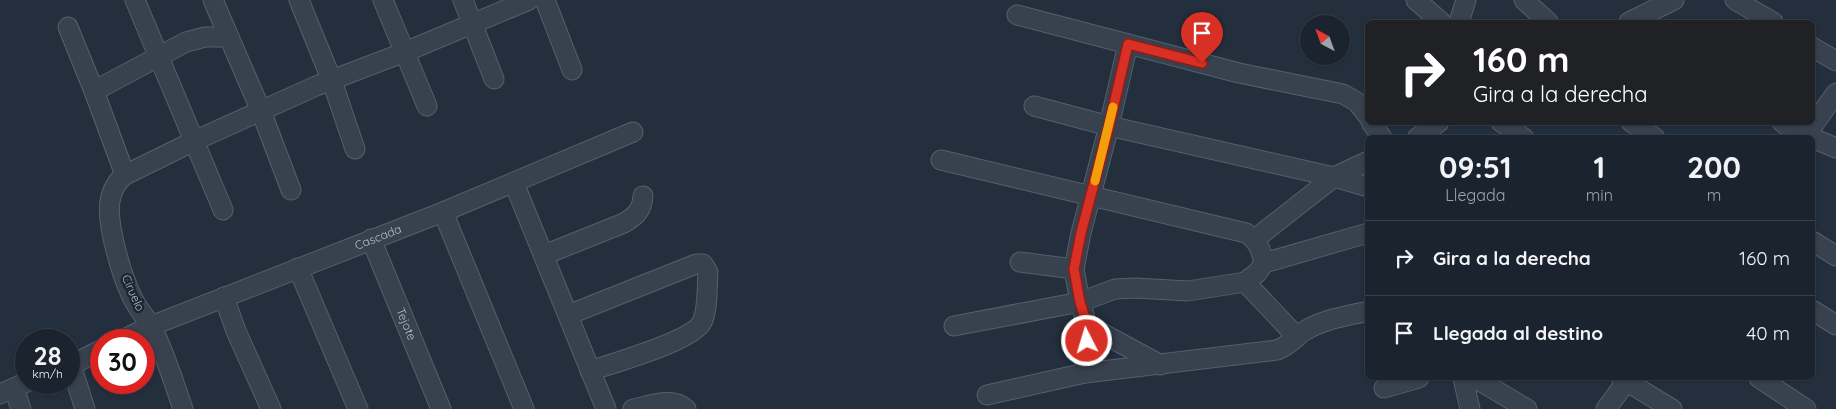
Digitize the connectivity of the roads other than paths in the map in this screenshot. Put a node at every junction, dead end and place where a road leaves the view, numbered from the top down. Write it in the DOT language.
graph roads {
  1 [pos="136,0"];
  2 [pos="213,0"];
  3 [pos="299,0"];
  4 [pos="383,0"];
  5 [pos="463,0"];
  6 [pos="529,0"];
  7 [pos="545,0"];
  8 [pos="1416,0"];
  9 [pos="1466,0"];
  10 [pos="1524,0"];
  11 [pos="1674,0"];
  12 [pos="1735,0"];
  13 [pos="1646,6"];
  14 [pos="1017,16"];
  15 [pos="1439,20"];
  16 [pos="1460,20"];
  17 [pos="1546,20"];
  18 [pos="1631,20"];
  19 [pos="1769,20"];
  20 [pos="472,24"];
  21 [pos="68,27"];
  22 [pos="229,37"];
  23 [pos="1128,44"];
  24 [pos="1815,49"];
  25 [pos="405,52"];
  26 [pos="158,56"];
  27 [pos="1836,61"];
  28 [pos="572,70"];
  29 [pos="494,79"];
  30 [pos="332,81"];
  31 [pos="94,91"];
  32 [pos="1836,93"];
  33 [pos="427,106"];
  34 [pos="1034,106"];
  35 [pos="261,111"];
  36 [pos="1365,112"];
  37 [pos="1815,122"];
  38 [pos="1435,125"];
  39 [pos="1504,125"];
  40 [pos="1636,125"];
  41 [pos="1786,125"];
  42 [pos="1109,126"];
  43 [pos="633,132"];
  44 [pos="1421,135"];
  45 [pos="1520,135"];
  46 [pos="1650,135"];
  47 [pos="1803,135"];
  48 [pos="1815,140"];
  49 [pos="194,141"];
  50 [pos="1836,148"];
  51 [pos="355,149"];
  52 [pos="941,160"];
  53 [pos="1365,162"];
  54 [pos="124,174"];
  55 [pos="1334,177"];
  56 [pos="514,183"];
  57 [pos="1365,186"];
  58 [pos="291,190"];
  59 [pos="643,196"];
  60 [pos="1091,196"];
  61 [pos="223,210"];
  62 [pos="443,212"];
  63 [pos="1365,234"];
  64 [pos="371,239"];
  65 [pos="1255,239"];
  66 [pos="1815,243"];
  67 [pos="544,255"];
  68 [pos="1836,256"];
  69 [pos="1020,262"];
  70 [pos="1264,263"];
  71 [pos="298,268"];
  72 [pos="1074,269"];
  73 [pos="1245,282"];
  74 [pos="224,297"];
  75 [pos="1080,302"];
  76 [pos="1365,312"];
  77 [pos="1815,312"];
  78 [pos="568,315"];
  79 [pos="1087,325"];
  80 [pos="1836,325"];
  81 [pos="151,326"];
  82 [pos="954,326"];
  83 [pos="145,329"];
  84 [pos="1297,337"];
  85 [pos="1160,365"];
  86 [pos="590,371"];
  87 [pos="1086,373"];
  88 [pos="1412,380"];
  89 [pos="1463,380"];
  90 [pos="1479,380"];
  91 [pos="1624,380"];
  92 [pos="1627,380"];
  93 [pos="1762,380"];
  94 [pos="14,388"];
  95 [pos="1384,388"];
  96 [pos="79,394"];
  97 [pos="987,395"];
  98 [pos="679,406"];
  99 [pos="21,409"];
  100 [pos="84,409"];
  101 [pos="183,409"];
  102 [pos="271,409"];
  103 [pos="358,409"];
  104 [pos="440,409"];
  105 [pos="524,409"];
  106 [pos="606,409"];
  107 [pos="633,409"];
  108 [pos="1470,409"];
  109 [pos="1527,409"];
  110 [pos="1606,409"];
  111 [pos="1672,409"];
  112 [pos="1806,409"];
  1 -- 26 [label="street"];
  2 -- 22 [label="street"];
  3 -- 30 [label="street"];
  4 -- 25 [label="street"];
  5 -- 20 [label="street"];
  6 -- 20 [label="street"];
  7 -- 28 [label="street"];
  8 -- 15 [label="street"];
  9 -- 16 [label="street"];
  10 -- 17 [label="street"];
  11 -- 13 [label="street"];
  12 -- 19 [label="street"];
  13 -- 18 [label="street"];
  14 -- 23 [label="street"];
  20 -- 25 [label="street"];
  20 -- 29 [label="street"];
  21 -- 31 [label="street"];
  22 -- 26 [label="street"];
  22 -- 35 [label="street"];
  23 -- 36 [label="street"];
  23 -- 42 [label="street"];
  24 -- 27 [label="street"];
  25 -- 30 [label="street"];
  25 -- 33 [label="street"];
  26 -- 31 [label="street"];
  26 -- 49 [label="street"];
  30 -- 35 [label="street"];
  30 -- 51 [label="street"];
  31 -- 54 [label="street"];
  32 -- 37 [label="street"];
  34 -- 42 [label="street"];
  35 -- 49 [label="street"];
  35 -- 58 [label="street"];
  38 -- 44 [label="street"];
  39 -- 45 [label="street"];
  40 -- 46 [label="street"];
  41 -- 47 [label="street"];
  42 -- 55 [label="street"];
  42 -- 60 [label="street"];
  43 -- 56 [label="street, Cascada"];
  48 -- 50 [label="street"];
  49 -- 54 [label="street"];
  49 -- 61 [label="street"];
  52 -- 60 [label="street"];
  53 -- 55 [label="street"];
  54 -- 81 [label="street, Ciruelo"];
  55 -- 57 [label="street"];
  55 -- 65 [label="street"];
  56 -- 62 [label="street, Cascada"];
  56 -- 67 [label="street"];
  59 -- 67 [label="street"];
  60 -- 65 [label="street"];
  60 -- 72 [label="street"];
  62 -- 64 [label="street, Cascada"];
  62 -- 105 [label="street"];
  63 -- 70 [label="street"];
  64 -- 71 [label="street, Cascada"];
  64 -- 104 [label="street, Tejote"];
  65 -- 70 [label="street"];
  66 -- 68 [label="street"];
  67 -- 78 [label="street"];
  69 -- 72 [label="street"];
  70 -- 73 [label="street"];
  71 -- 74 [label="street, Cascada"];
  71 -- 103 [label="street"];
  72 -- 75 [label="street"];
  73 -- 75 [label="street"];
  73 -- 84 [label="street"];
  74 -- 81 [label="street, Cascada"];
  74 -- 102 [label="street"];
  75 -- 79 [label="street"];
  75 -- 82 [label="street"];
  76 -- 84 [label="street"];
  77 -- 80 [label="street"];
  78 -- 86 [label="street"];
  78 -- 86 [label="street"];
  79 -- 85 [label="street"];
  79 -- 87 [label="street"];
  81 -- 83 [label="street, Cascada"];
  81 -- 101 [label="street, Ciruelo"];
  84 -- 85 [label="street"];
  85 -- 87 [label="street"];
  86 -- 106 [label="street"];
  87 -- 97 [label="street"];
  88 -- 95 [label="street"];
  89 -- 108 [label="street"];
  90 -- 109 [label="street"];
  91 -- 110 [label="street"];
  92 -- 111 [label="street"];
  93 -- 112 [label="street"];
  94 -- 99 [label="street"];
  96 -- 100 [label="street"];
  98 -- 107 [label="street"];
}
